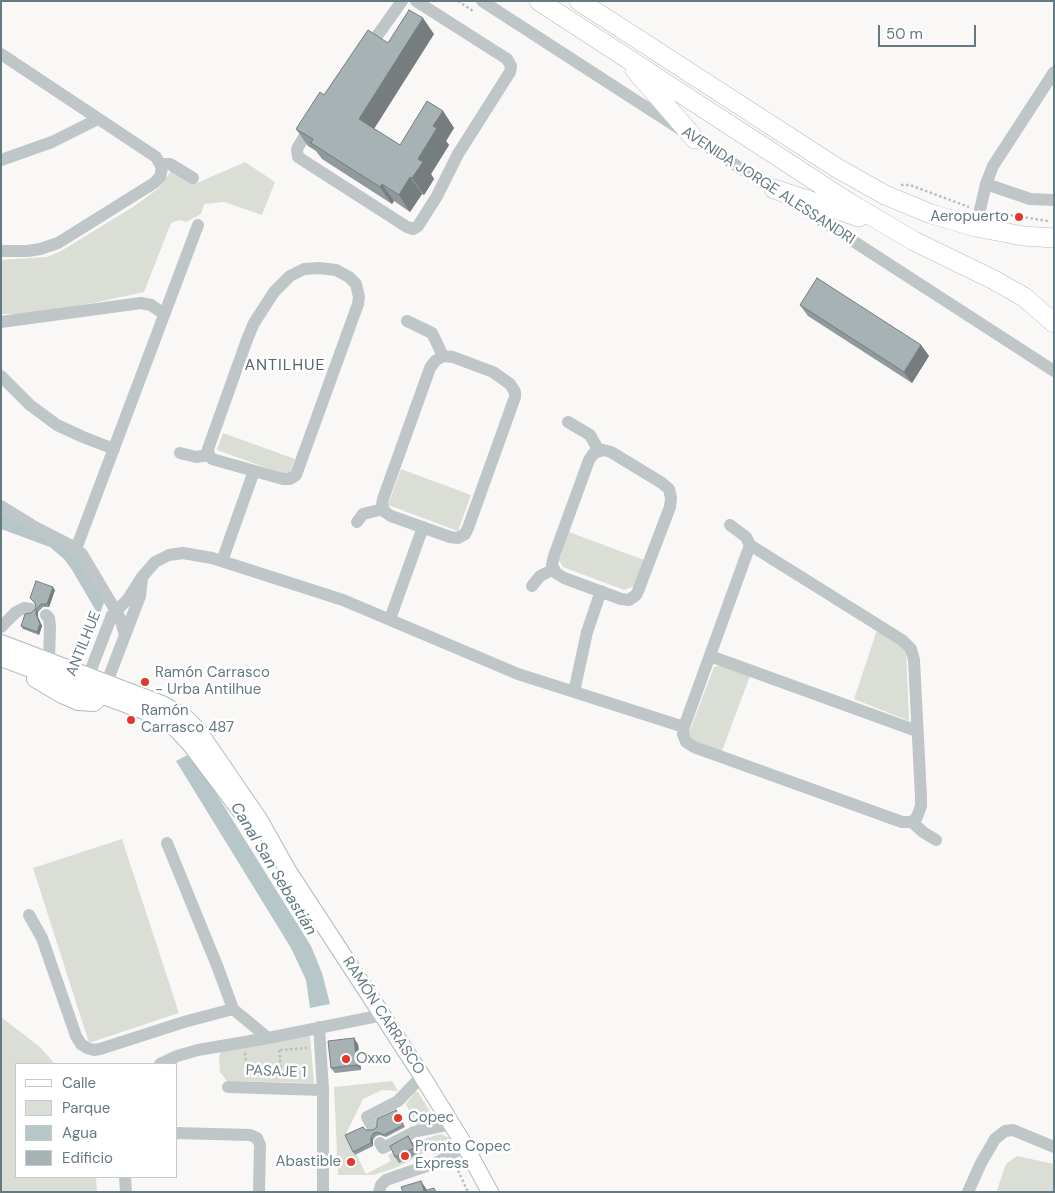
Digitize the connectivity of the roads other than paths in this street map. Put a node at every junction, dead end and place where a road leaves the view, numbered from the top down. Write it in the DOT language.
graph roads {
  1 [pos="402,1"];
  2 [pos="416,1"];
  3 [pos="482,1"];
  4 [pos="539,1"];
  5 [pos="579,1"];
  6 [pos="1,54"];
  7 [pos="621,54"];
  8 [pos="362,58"];
  9 [pos="1054,72"];
  10 [pos="320,112"];
  11 [pos="98,118"];
  12 [pos="695,139"];
  13 [pos="1,160"];
  14 [pos="161,164"];
  15 [pos="193,178"];
  16 [pos="986,184"];
  17 [pos="774,189"];
  18 [pos="1054,200"];
  19 [pos="978,219"];
  20 [pos="198,225"];
  21 [pos="888,226"];
  22 [pos="1054,238"];
  23 [pos="1,251"];
  24 [pos="164,314"];
  25 [pos="407,321"];
  26 [pos="1,322"];
  27 [pos="1054,323"];
  28 [pos="443,356"];
  29 [pos="1054,371"];
  30 [pos="1,376"];
  31 [pos="568,422"];
  32 [pos="114,449"];
  33 [pos="599,451"];
  34 [pos="180,453"];
  35 [pos="208,455"];
  36 [pos="254,471"];
  37 [pos="1,506"];
  38 [pos="383,508"];
  39 [pos="357,522"];
  40 [pos="730,525"];
  41 [pos="423,527"];
  42 [pos="750,545"];
  43 [pos="76,549"];
  44 [pos="222,561"];
  45 [pos="554,569"];
  46 [pos="532,586"];
  47 [pos="601,591"];
  48 [pos="136,594"];
  49 [pos="30,609"];
  50 [pos="116,610"];
  51 [pos="46,615"];
  52 [pos="132,616"];
  53 [pos="390,619"];
  54 [pos="1,627"];
  55 [pos="125,635"];
  56 [pos="1,643"];
  57 [pos="710,656"];
  58 [pos="9,661"];
  59 [pos="49,661"];
  60 [pos="85,683"];
  61 [pos="104,690"];
  62 [pos="574,692"];
  63 [pos="684,727"];
  64 [pos="917,731"];
  65 [pos="912,822"];
  66 [pos="936,840"];
  67 [pos="167,844"];
  68 [pos="29,915"];
  69 [pos="233,1009"];
  70 [pos="383,1015"];
  71 [pos="319,1027"];
  72 [pos="268,1038"];
  73 [pos="162,1063"];
  74 [pos="422,1076"];
  75 [pos="228,1087"];
  76 [pos="323,1090"];
  77 [pos="452,1124"];
  78 [pos="372,1126"];
  79 [pos="178,1133"];
  80 [pos="380,1143"];
  81 [pos="465,1146"];
  82 [pos="1054,1147"];
  83 [pos="125,1178"];
  84 [pos="126,1192"];
  85 [pos="259,1192"];
  86 [pos="323,1192"];
  87 [pos="379,1192"];
  88 [pos="490,1192"];
  89 [pos="968,1192"];
  1 -- 8 [label="street"];
  2 -- 10 [label="street"];
  3 -- 12 [label="street, AVENIDA JORGE ALESSANDRI"];
  4 -- 7 [label="highway, AVENIDA JORGE ALESSANDRI"];
  5 -- 19 [label="highway"];
  6 -- 11 [label="street"];
  7 -- 12 [label="highway"];
  7 -- 21 [label="highway, AVENIDA JORGE ALESSANDRI"];
  9 -- 16 [label="street"];
  11 -- 13 [label="street"];
  11 -- 14 [label="street"];
  12 -- 17 [label="street, AVENIDA JORGE ALESSANDRI"];
  14 -- 15 [label="street"];
  14 -- 23 [label="street"];
  16 -- 18 [label="street"];
  16 -- 19 [label="street"];
  17 -- 21 [label="highway"];
  17 -- 29 [label="street, AVENIDA JORGE ALESSANDRI"];
  19 -- 22 [label="highway"];
  20 -- 24 [label="street"];
  21 -- 27 [label="highway, AVENIDA JORGE ALESSANDRI"];
  24 -- 26 [label="street"];
  24 -- 32 [label="street"];
  25 -- 28 [label="street"];
  28 -- 38 [label="street"];
  28 -- 41 [label="street"];
  30 -- 32 [label="street"];
  31 -- 33 [label="street"];
  32 -- 43 [label="street"];
  33 -- 45 [label="street"];
  33 -- 47 [label="street"];
  34 -- 35 [label="street"];
  35 -- 36 [label="street"];
  35 -- 36 [label="street"];
  36 -- 44 [label="street"];
  37 -- 43 [label="street"];
  38 -- 39 [label="street"];
  38 -- 41 [label="street"];
  40 -- 42 [label="street"];
  41 -- 53 [label="street"];
  42 -- 57 [label="street"];
  42 -- 64 [label="street"];
  43 -- 50 [label="street"];
  44 -- 48 [label="street"];
  44 -- 53 [label="street"];
  45 -- 46 [label="street"];
  45 -- 47 [label="street"];
  47 -- 62 [label="street"];
  48 -- 50 [label="street, ANTILHUE"];
  48 -- 52 [label="street"];
  49 -- 54 [label="street"];
  50 -- 52 [label="street, ANTILHUE"];
  50 -- 55 [label="street, ANTILHUE"];
  50 -- 60 [label="street, ANTILHUE"];
  51 -- 59 [label="street"];
  52 -- 55 [label="street"];
  53 -- 62 [label="street"];
  55 -- 61 [label="street"];
  56 -- 59 [label="main road, RAMÓN CARRASCO"];
  57 -- 63 [label="street"];
  57 -- 64 [label="street"];
  58 -- 60 [label="main road, RAMÓN CARRASCO"];
  58 -- 61 [label="main road"];
  59 -- 60 [label="main road, RAMÓN CARRASCO"];
  60 -- 61 [label="main road, RAMÓN CARRASCO"];
  61 -- 70 [label="main road, RAMÓN CARRASCO"];
  62 -- 63 [label="street"];
  63 -- 65 [label="street"];
  64 -- 65 [label="street"];
  65 -- 66 [label="street"];
  67 -- 69 [label="street"];
  68 -- 69 [label="street"];
  69 -- 72 [label="street"];
  70 -- 71 [label="street"];
  70 -- 74 [label="main road, RAMÓN CARRASCO"];
  71 -- 72 [label="street"];
  71 -- 76 [label="street"];
  72 -- 73 [label="street"];
  74 -- 77 [label="main road, RAMÓN CARRASCO"];
  74 -- 78 [label="street"];
  75 -- 76 [label="street, PASAJE 1"];
  76 -- 86 [label="street"];
  77 -- 80 [label="street"];
  77 -- 81 [label="main road, RAMÓN CARRASCO"];
  79 -- 85 [label="street"];
  81 -- 87 [label="street"];
  81 -- 88 [label="main road, RAMÓN CARRASCO"];
  82 -- 89 [label="street"];
  83 -- 84 [label="street"];
}
